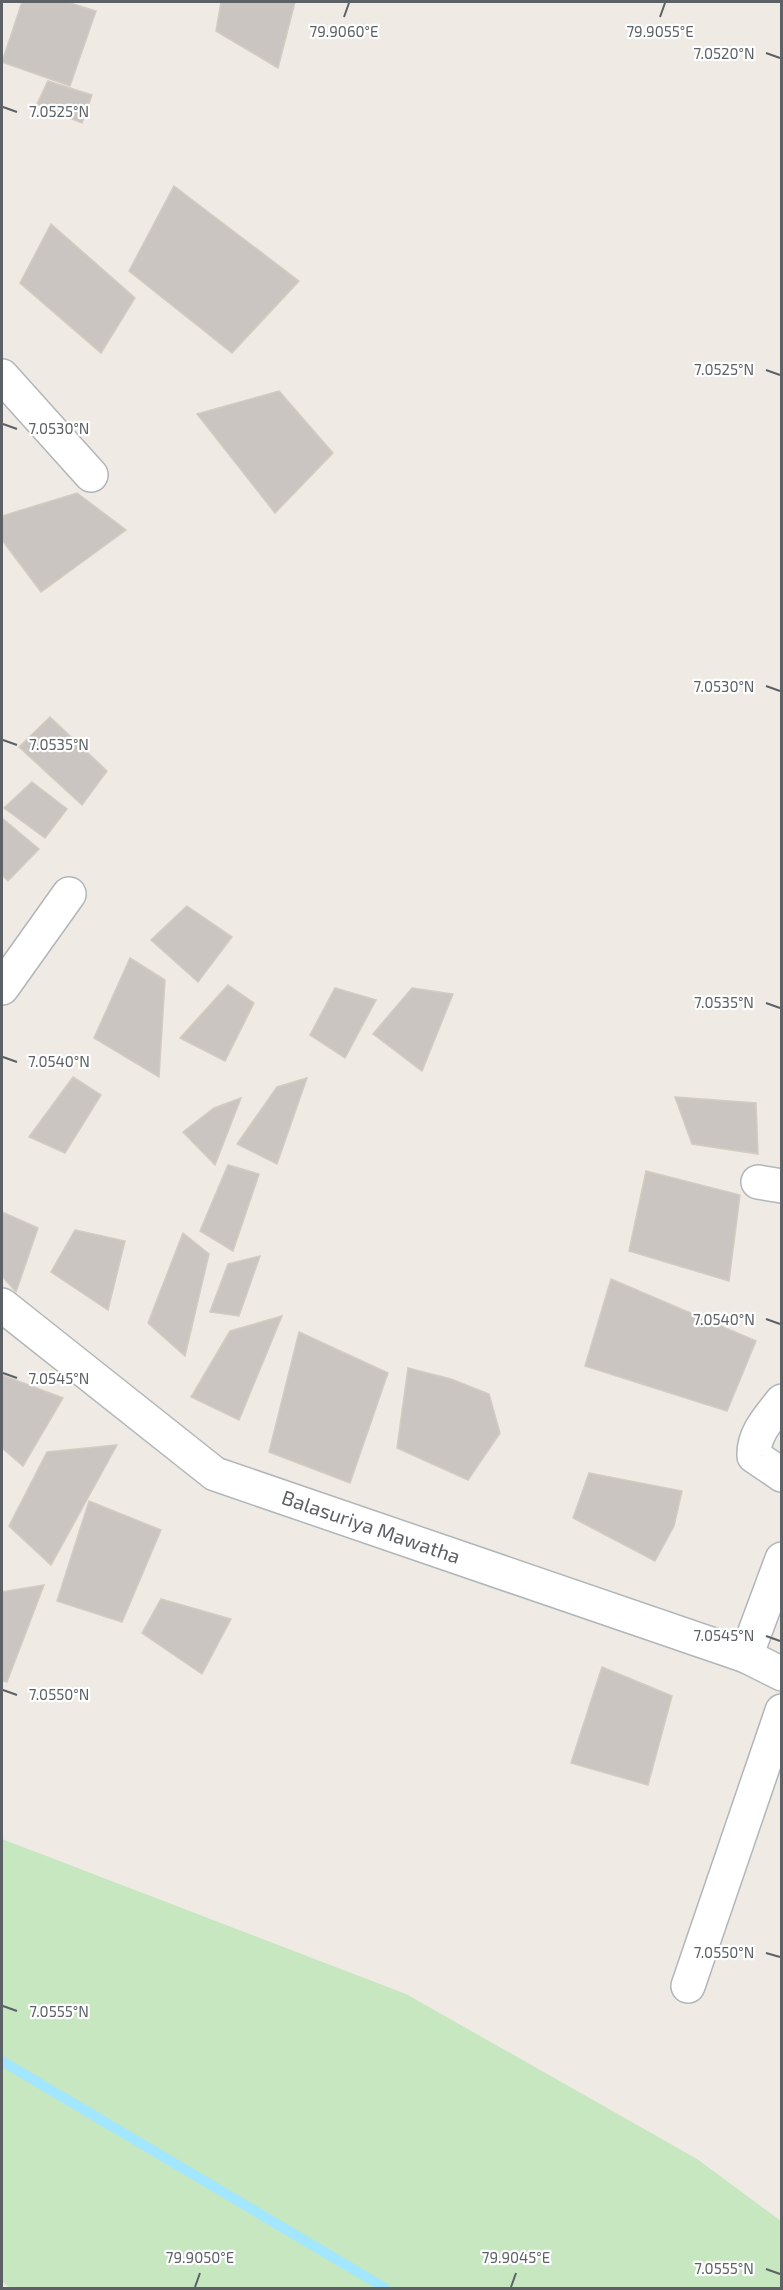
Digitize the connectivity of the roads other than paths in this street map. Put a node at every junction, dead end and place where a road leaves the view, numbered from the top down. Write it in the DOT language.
graph roads {
  1 [pos="2,376"];
  2 [pos="91,476"];
  3 [pos="69,894"];
  4 [pos="2,988"];
  5 [pos="2,1305"];
  6 [pos="782,1401"];
  7 [pos="782,1475"];
  8 [pos="782,1559"];
  9 [pos="746,1656"];
  10 [pos="782,1674"];
  11 [pos="782,1711"];
  12 [pos="688,1986"];
  1 -- 2 [label="street"];
  3 -- 4 [label="street"];
  5 -- 9 [label="street, Balasuriya Mawatha"];
  6 -- 7 [label="street"];
  8 -- 9 [label="street"];
  9 -- 10 [label="street, Balasuriya Mawatha"];
  11 -- 12 [label="street"];
}
